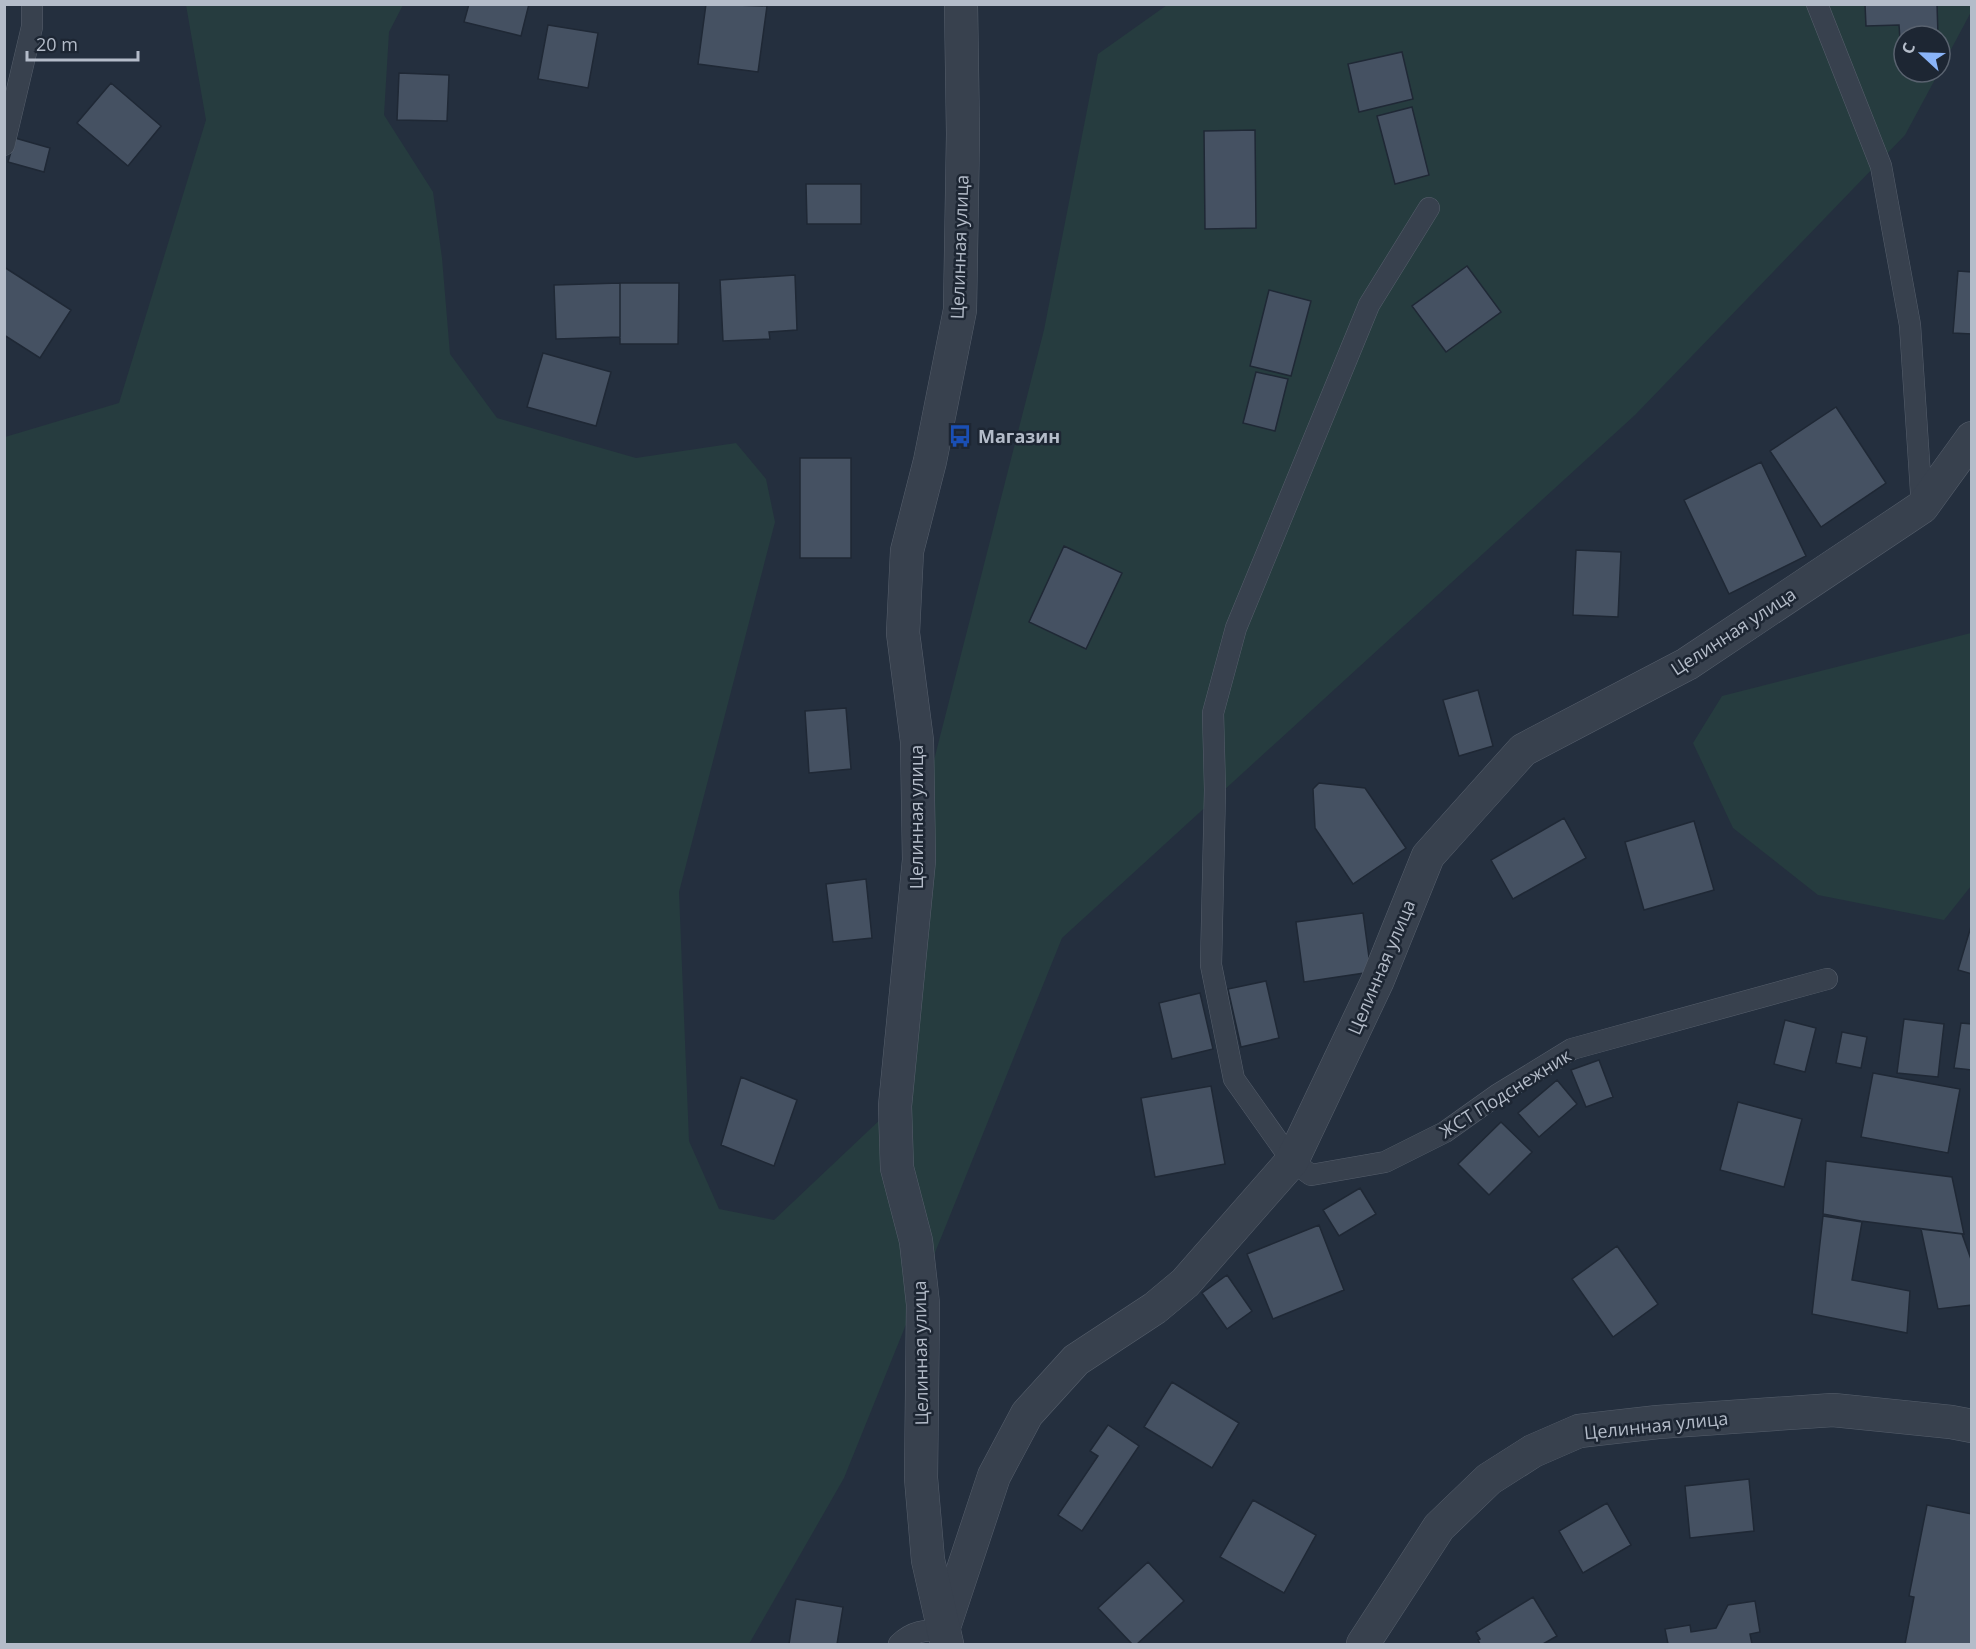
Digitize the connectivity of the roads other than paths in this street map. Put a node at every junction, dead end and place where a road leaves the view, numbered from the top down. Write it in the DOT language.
graph roads {
  1 [pos="32,4"];
  2 [pos="961,4"];
  3 [pos="1817,4"];
  4 [pos="4,145"];
  5 [pos="1429,208"];
  6 [pos="1971,438"];
  7 [pos="1922,507"];
  8 [pos="1827,980"];
  9 [pos="1292,1161"];
  10 [pos="1971,1426"];
  11 [pos="945,1637"];
  12 [pos="899,1644"];
  13 [pos="1363,1644"];
  1 -- 4 [label="lane"];
  2 -- 11 [label="street, Целинная улица"];
  3 -- 7 [label="lane"];
  5 -- 9 [label="lane"];
  6 -- 7 [label="street, Целинная улица"];
  7 -- 9 [label="street, Целинная улица"];
  8 -- 9 [label="lane, ЖСТ Подснежник"];
  9 -- 11 [label="street, Целинная улица"];
  10 -- 13 [label="street, Целинная улица"];
  11 -- 12 [label="lane"];
}
